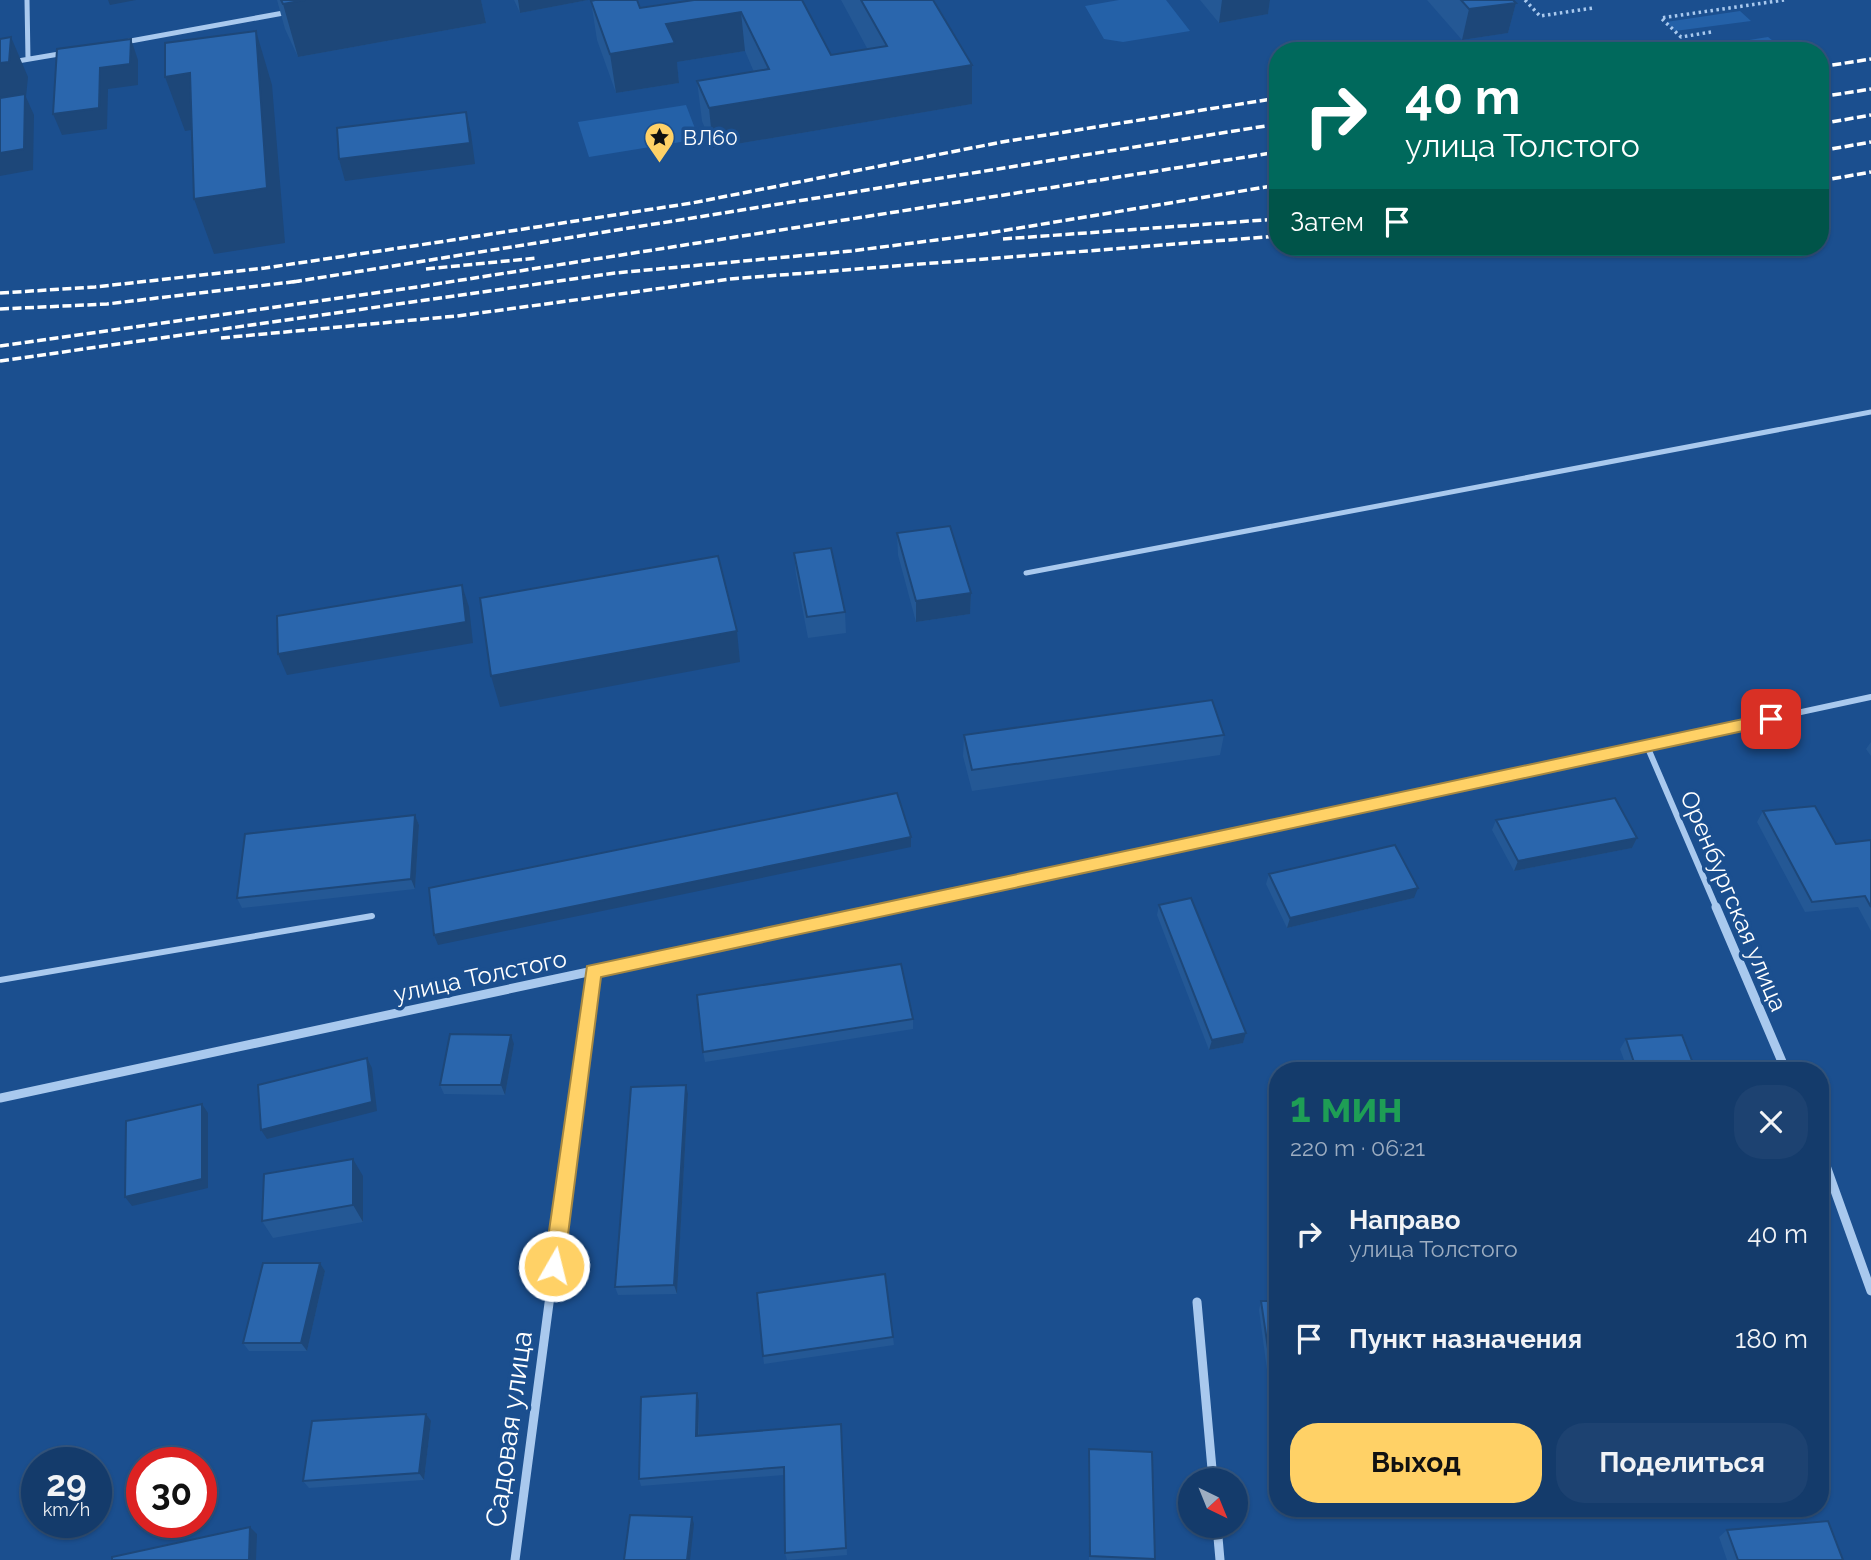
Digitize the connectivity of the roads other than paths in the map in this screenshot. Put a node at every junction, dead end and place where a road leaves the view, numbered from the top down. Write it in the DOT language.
graph roads {
  1 [pos="27,0"];
  2 [pos="301,10"];
  3 [pos="124,42"];
  4 [pos="69,52"];
  5 [pos="28,59"];
  6 [pos="0,64"];
  7 [pos="1871,412"];
  8 [pos="1026,573"];
  9 [pos="1871,697"];
  10 [pos="1647,746"];
  11 [pos="372,916"];
  12 [pos="593,971"];
  13 [pos="0,980"];
  14 [pos="1782,1062"];
  15 [pos="0,1098"];
  16 [pos="1829,1174"];
  17 [pos="1871,1291"];
  18 [pos="1197,1302"];
  19 [pos="1212,1468"];
  20 [pos="1218,1538"];
  21 [pos="515,1560"];
  22 [pos="1220,1560"];
  1 -- 5 [label="street"];
  2 -- 3 [label="street"];
  4 -- 5 [label="street"];
  5 -- 6 [label="street"];
  7 -- 8 [label="lane"];
  9 -- 10 [label="street, улица Толстого"];
  10 -- 12 [label="street, улица Толстого"];
  10 -- 14 [label="street, Оренбургская улица"];
  11 -- 13 [label="lane"];
  12 -- 15 [label="street, улица Толстого"];
  12 -- 21 [label="street, Садовая улица"];
  16 -- 17 [label="street"];
  18 -- 19 [label="street"];
  20 -- 22 [label="street"];
}
